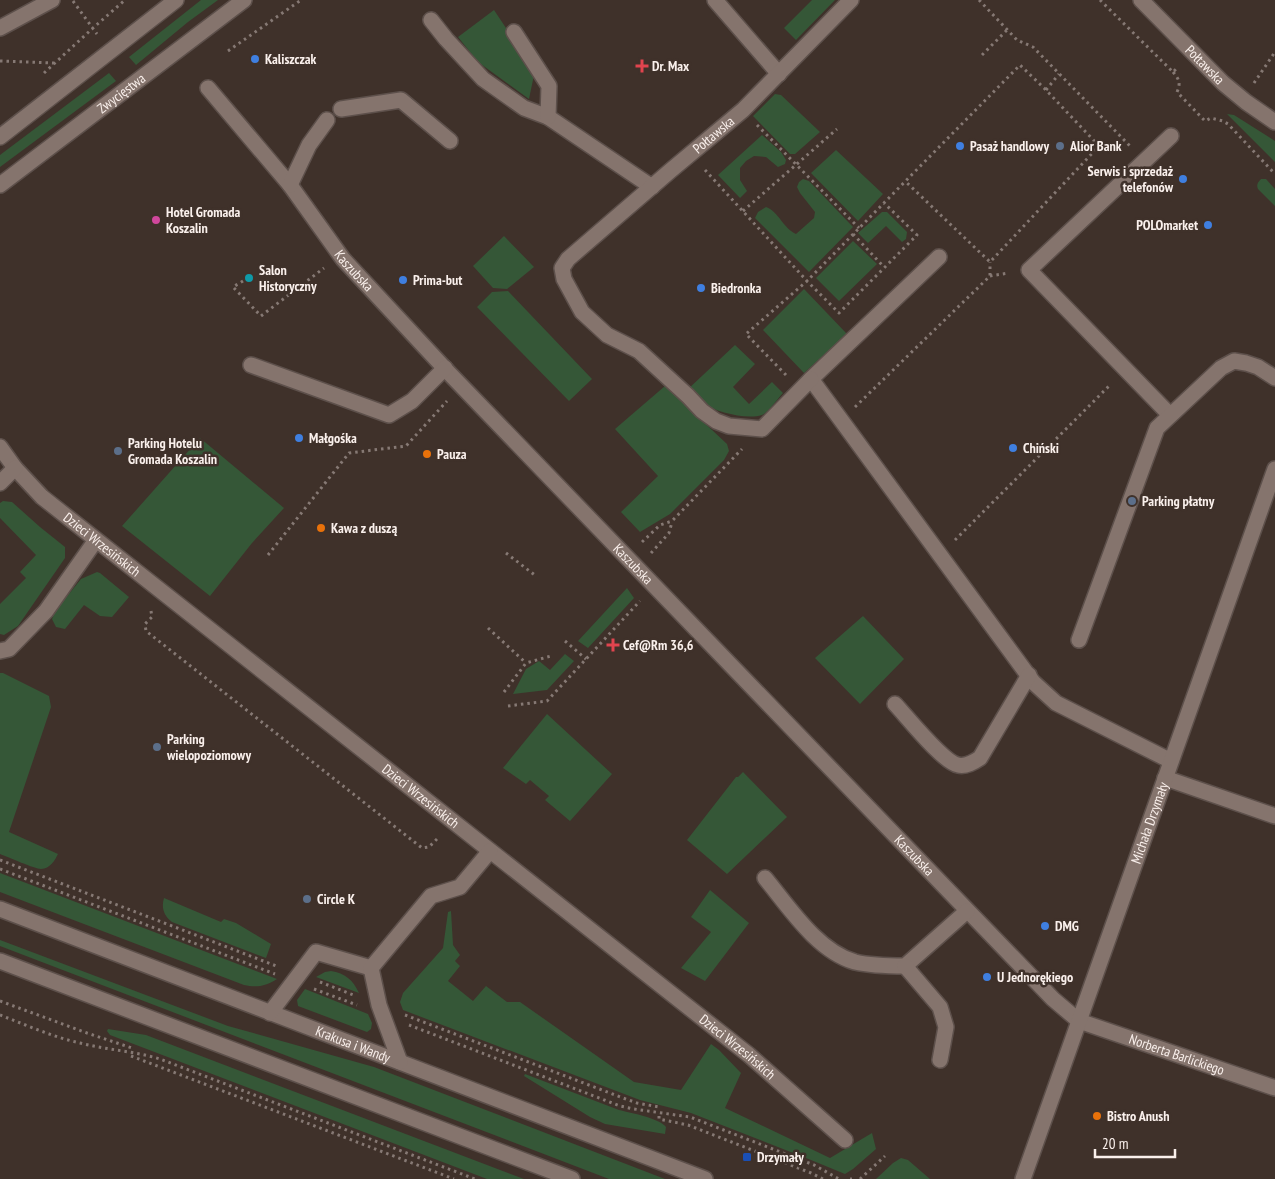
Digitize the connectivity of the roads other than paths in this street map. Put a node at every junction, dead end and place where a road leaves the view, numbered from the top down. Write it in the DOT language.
graph roads {
  1 [pos="52,0"];
  2 [pos="176,0"];
  3 [pos="244,0"];
  4 [pos="715,0"];
  5 [pos="851,0"];
  6 [pos="1141,0"];
  7 [pos="431,20"];
  8 [pos="0,28"];
  9 [pos="514,32"];
  10 [pos="779,74"];
  11 [pos="208,88"];
  12 [pos="341,109"];
  13 [pos="548,118"];
  14 [pos="326,120"];
  15 [pos="1275,122"];
  16 [pos="1171,136"];
  17 [pos="0,137"];
  18 [pos="450,141"];
  19 [pos="290,185"];
  20 [pos="0,186"];
  21 [pos="652,187"];
  22 [pos="939,257"];
  23 [pos="251,365"];
  24 [pos="444,368"];
  25 [pos="1275,378"];
  26 [pos="811,379"];
  27 [pos="1170,415"];
  28 [pos="0,447"];
  29 [pos="15,468"];
  30 [pos="1274,477"];
  31 [pos="0,484"];
  32 [pos="96,540"];
  33 [pos="1079,640"];
  34 [pos="0,651"];
  35 [pos="1029,675"];
  36 [pos="895,704"];
  37 [pos="1171,761"];
  38 [pos="1165,778"];
  39 [pos="1275,816"];
  40 [pos="490,851"];
  41 [pos="765,878"];
  42 [pos="0,909"];
  43 [pos="967,910"];
  44 [pos="0,961"];
  45 [pos="906,966"];
  46 [pos="371,968"];
  47 [pos="270,1013"];
  48 [pos="1079,1021"];
  49 [pos="940,1060"];
  50 [pos="400,1062"];
  51 [pos="1275,1088"];
  52 [pos="844,1140"];
  53 [pos="572,1179"];
  54 [pos="705,1179"];
  55 [pos="1023,1179"];
  1 -- 8 [label="street"];
  2 -- 17 [label="street"];
  3 -- 20 [label="street, Zwycięstwa"];
  4 -- 10 [label="street"];
  5 -- 10 [label="street, Połtawska"];
  6 -- 15 [label="street, Połtawska"];
  7 -- 13 [label="street"];
  9 -- 13 [label="street"];
  10 -- 21 [label="street, Połtawska"];
  11 -- 19 [label="street, Kaszubska"];
  12 -- 18 [label="street"];
  13 -- 21 [label="street"];
  14 -- 19 [label="street"];
  16 -- 27 [label="street"];
  19 -- 24 [label="street, Kaszubska"];
  21 -- 26 [label="street, Połtawska"];
  22 -- 26 [label="street"];
  23 -- 24 [label="street"];
  24 -- 43 [label="street, Kaszubska"];
  25 -- 27 [label="street"];
  26 -- 35 [label="street"];
  27 -- 33 [label="street"];
  28 -- 29 [label="street, Dzieci Wrzesińskich"];
  29 -- 31 [label="street"];
  29 -- 32 [label="street, Dzieci Wrzesińskich"];
  30 -- 37 [label="street, Michała Drzymały"];
  32 -- 34 [label="street"];
  32 -- 40 [label="street, Dzieci Wrzesińskich"];
  35 -- 36 [label="street"];
  35 -- 37 [label="street"];
  37 -- 38 [label="street, Michała Drzymały"];
  38 -- 39 [label="street"];
  38 -- 48 [label="street, Michała Drzymały"];
  40 -- 46 [label="street"];
  40 -- 52 [label="street, Dzieci Wrzesińskich"];
  41 -- 45 [label="street"];
  42 -- 47 [label="street, Krakusa i Wandy"];
  43 -- 45 [label="street"];
  43 -- 48 [label="street, Kaszubska"];
  44 -- 53 [label="street"];
  45 -- 49 [label="street"];
  46 -- 47 [label="street"];
  46 -- 50 [label="street"];
  47 -- 50 [label="street, Krakusa i Wandy"];
  48 -- 51 [label="street, Norberta Barlickiego"];
  48 -- 55 [label="street, Michała Drzymały"];
  50 -- 54 [label="street, Krakusa i Wandy"];
}
